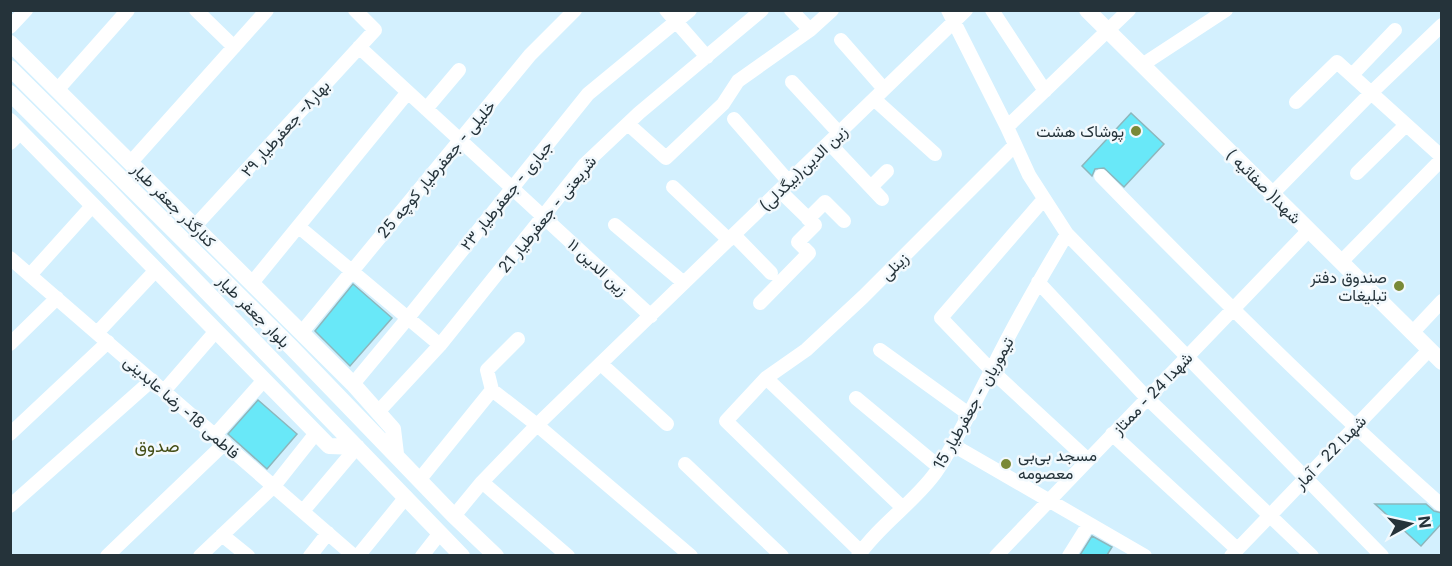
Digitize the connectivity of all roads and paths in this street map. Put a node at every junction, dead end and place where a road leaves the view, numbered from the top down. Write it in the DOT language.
graph roads {
  1 [pos="26,10"];
  2 [pos="128,10"];
  3 [pos="196,10"];
  4 [pos="267,10"];
  5 [pos="355,10"];
  6 [pos="575,10"];
  7 [pos="666,10"];
  8 [pos="690,10"];
  9 [pos="762,10"];
  10 [pos="791,10"];
  11 [pos="831,10"];
  12 [pos="966,10"];
  13 [pos="992,10"];
  14 [pos="1087,10"];
  15 [pos="1130,10"];
  16 [pos="1226,10"];
  17 [pos="951,16"];
  18 [pos="676,22"];
  19 [pos="1442,25"];
  20 [pos="10,27"];
  21 [pos="810,30"];
  22 [pos="1395,30"];
  23 [pos="1108,31"];
  24 [pos="841,40"];
  25 [pos="10,44"];
  26 [pos="234,47"];
  27 [pos="358,47"];
  28 [pos="707,57"];
  29 [pos="1142,65"];
  30 [pos="10,69"];
  31 [pos="459,70"];
  32 [pos="1352,75"];
  33 [pos="792,82"];
  34 [pos="58,89"];
  35 [pos="1045,91"];
  36 [pos="408,92"];
  37 [pos="1372,92"];
  38 [pos="10,93"];
  39 [pos="879,94"];
  40 [pos="1296,102"];
  41 [pos="426,109"];
  42 [pos="734,119"];
  43 [pos="627,124"];
  44 [pos="1406,125"];
  45 [pos="1007,127"];
  46 [pos="14,132"];
  47 [pos="839,133"];
  48 [pos="460,140"];
  49 [pos="829,143"];
  50 [pos="1014,146"];
  51 [pos="935,154"];
  52 [pos="1442,158"];
  53 [pos="131,162"];
  54 [pos="887,171"];
  55 [pos="1357,173"];
  56 [pos="1101,176"];
  57 [pos="784,186"];
  58 [pos="674,187"];
  59 [pos="870,187"];
  60 [pos="512,188"];
  61 [pos="1272,194"];
  62 [pos="1044,199"];
  63 [pos="882,200"];
  64 [pos="93,206"];
  65 [pos="543,217"];
  66 [pos="808,219"];
  67 [pos="844,221"];
  68 [pos="615,225"];
  69 [pos="195,226"];
  70 [pos="299,227"];
  71 [pos="1309,230"];
  72 [pos="1067,234"];
  73 [pos="731,237"];
  74 [pos="10,258"];
  75 [pos="1341,262"];
  76 [pos="156,270"];
  77 [pos="351,272"];
  78 [pos="771,273"];
  79 [pos="30,275"];
  80 [pos="1038,282"];
  81 [pos="252,283"];
  82 [pos="684,283"];
  83 [pos="57,298"];
  84 [pos="1442,301"];
  85 [pos="760,303"];
  86 [pos="1232,310"];
  87 [pos="651,315"];
  88 [pos="408,319"];
  89 [pos="216,331"];
  90 [pos="302,333"];
  91 [pos="1412,333"];
  92 [pos="102,338"];
  93 [pos="518,339"];
  94 [pos="10,344"];
  95 [pos="440,345"];
  96 [pos="880,350"];
  97 [pos="1429,350"];
  98 [pos="1186,356"];
  99 [pos="1442,362"];
  100 [pos="601,364"];
  101 [pos="991,370"];
  102 [pos="766,378"];
  103 [pos="152,380"];
  104 [pos="264,380"];
  105 [pos="353,384"];
  106 [pos="492,390"];
  107 [pos="164,391"];
  108 [pos="856,398"];
  109 [pos="1147,398"];
  110 [pos="378,412"];
  111 [pos="970,416"];
  112 [pos="667,424"];
  113 [pos="537,425"];
  114 [pos="1354,427"];
  115 [pos="316,433"];
  116 [pos="10,434"];
  117 [pos="1112,434"];
  118 [pos="220,439"];
  119 [pos="953,445"];
  120 [pos="357,447"];
  121 [pos="396,454"];
  122 [pos="1088,460"];
  123 [pos="685,464"];
  124 [pos="939,467"];
  125 [pos="1306,478"];
  126 [pos="420,479"];
  127 [pos="482,482"];
  128 [pos="274,486"];
  129 [pos="406,497"];
  130 [pos="1048,501"];
  131 [pos="1440,504"];
  132 [pos="10,506"];
  133 [pos="902,507"];
  134 [pos="303,512"];
  135 [pos="1270,514"];
  136 [pos="454,516"];
  137 [pos="1089,524"];
  138 [pos="328,532"];
  139 [pos="440,533"];
  140 [pos="222,535"];
  141 [pos="1234,552"];
  142 [pos="860,554"];
  143 [pos="107,555"];
  144 [pos="200,555"];
  145 [pos="248,555"];
  146 [pos="310,555"];
  147 [pos="356,555"];
  148 [pos="422,555"];
  149 [pos="462,555"];
  150 [pos="496,555"];
  151 [pos="568,555"];
  152 [pos="691,555"];
  153 [pos="782,555"];
  154 [pos="996,555"];
  155 [pos="1069,555"];
  156 [pos="1145,555"];
  157 [pos="1312,555"];
  158 [pos="1382,555"];
  1 -- 20 [label="street"];
  2 -- 34 [label="street"];
  3 -- 26 [label="street"];
  4 -- 26 [label="street"];
  5 -- 27 [label="street, بهار۸- جعفرطیار ۲۹"];
  6 -- 48 [label="street, خلیلی - جعفرطیار کوچه 25"];
  7 -- 18 [label="street"];
  8 -- 18 [label="street, جباری - جعفرطیار ۲۳"];
  9 -- 28 [label="street, شریعتی - جعفرطیار 21"];
  10 -- 21 [label="street"];
  11 -- 21 [label="street"];
  12 -- 17 [label="street, زین الدین(بیگدلی)"];
  13 -- 35 [label="street"];
  14 -- 23 [label="main road, شهدا( صفائیه )"];
  15 -- 23 [label="street"];
  16 -- 29 [label="street"];
  17 -- 39 [label="street, زین الدین(بیگدلی)"];
  17 -- 45 [label="street"];
  18 -- 28 [label="street"];
  18 -- 60 [label="street, جباری - جعفرطیار ۲۳"];
  19 -- 37 [label="street"];
  21 -- 43 [label="street"];
  22 -- 32 [label="street"];
  23 -- 29 [label="main road, شهدا( صفائیه )"];
  23 -- 35 [label="street"];
  24 -- 39 [label="street"];
  25 -- 34 [label="main road, کنارگذر جعفر طیار"];
  26 -- 53 [label="street"];
  27 -- 36 [label="street, زین الدین ۱۱"];
  27 -- 69 [label="street, بهار۸- جعفرطیار ۲۹"];
  28 -- 43 [label="street, شریعتی - جعفرطیار 21"];
  29 -- 61 [label="main road, شهدا( صفائیه )"];
  30 -- 121 [label="main road, بلوار جعفر طیار"];
  31 -- 41 [label="street"];
  32 -- 37 [label="street"];
  32 -- 40 [label="street"];
  33 -- 47 [label="street"];
  34 -- 53 [label="main road, کنارگذر جعفر طیار"];
  35 -- 45 [label="street"];
  36 -- 41 [label="street, زین الدین ۱۱"];
  36 -- 70 [label="street"];
  37 -- 44 [label="street"];
  37 -- 61 [label="street"];
  38 -- 120 [label="main road, بلوار جعفر طیار"];
  39 -- 47 [label="street, زین الدین(بیگدلی)"];
  39 -- 51 [label="street"];
  41 -- 48 [label="street, زین الدین ۱۱"];
  42 -- 57 [label="street"];
  43 -- 65 [label="street, شریعتی - جعفرطیار 21"];
  44 -- 52 [label="street"];
  44 -- 55 [label="street"];
  45 -- 50 [label="street"];
  46 -- 64 [label="main road"];
  47 -- 49 [label="street, زین الدین(بیگدلی)"];
  48 -- 60 [label="street, زین الدین ۱۱"];
  48 -- 77 [label="street, خلیلی - جعفرطیار کوچه 25"];
  49 -- 57 [label="street, زین الدین(بیگدلی)"];
  49 -- 59 [label="street"];
  50 -- 62 [label="street"];
  50 -- 102 [label="street, زینلی"];
  52 -- 75 [label="street"];
  53 -- 69 [label="main road, کنارگذر جعفر طیار"];
  54 -- 59 [label="street"];
  56 -- 86 [label="street"];
  57 -- 66 [label="street"];
  57 -- 73 [label="street, زین الدین(بیگدلی)"];
  58 -- 73 [label="street"];
  59 -- 63 [label="street"];
  60 -- 65 [label="street, زین الدین ۱۱"];
  60 -- 88 [label="street, جباری - جعفرطیار ۲۳"];
  61 -- 71 [label="main road, شهدا( صفائیه )"];
  62 -- 72 [label="street"];
  62 -- 101 [label="street"];
  64 -- 76 [label="main road"];
  64 -- 79 [label="street"];
  65 -- 87 [label="street, زین الدین ۱۱"];
  65 -- 95 [label="street, شریعتی - جعفرطیار 21"];
  66 -- 67 [label="street"];
  66 -- 85 [label="street"];
  68 -- 82 [label="street"];
  69 -- 81 [label="main road, کنارگذر جعفر طیار"];
  70 -- 77 [label="street"];
  70 -- 81 [label="street"];
  71 -- 75 [label="main road, شهدا( صفائیه )"];
  71 -- 86 [label="street, شهدا 24 - ممتاز"];
  72 -- 80 [label="street, تیموریان - جعفرطیار 15"];
  72 -- 98 [label="street"];
  73 -- 78 [label="street"];
  73 -- 82 [label="street, زین الدین(بیگدلی)"];
  74 -- 79 [label="street, فاطمی 18- رضا عابدینی"];
  75 -- 91 [label="main road, شهدا( صفائیه )"];
  76 -- 89 [label="main road"];
  76 -- 92 [label="street"];
  77 -- 88 [label="street"];
  77 -- 90 [label="street, خلیلی - جعفرطیار کوچه 25"];
  79 -- 83 [label="street, فاطمی 18- رضا عابدینی"];
  80 -- 101 [label="street, تیموریان - جعفرطیار 15"];
  80 -- 109 [label="street"];
  81 -- 90 [label="main road, کنارگذر جعفر طیار"];
  82 -- 87 [label="street, زین الدین(بیگدلی)"];
  83 -- 92 [label="street, فاطمی 18- رضا عابدینی"];
  83 -- 94 [label="street"];
  84 -- 91 [label="street"];
  86 -- 98 [label="street, شهدا 24 - ممتاز"];
  86 -- 114 [label="street"];
  87 -- 100 [label="street, زین الدین(بیگدلی)"];
  88 -- 95 [label="street"];
  88 -- 105 [label="street, جباری - جعفرطیار ۲۳"];
  89 -- 104 [label="main road"];
  89 -- 107 [label="street"];
  90 -- 105 [label="main road, کنارگذر جعفر طیار"];
  91 -- 97 [label="main road, شهدا( صفائیه )"];
  92 -- 103 [label="street, فاطمی 18- رضا عابدینی"];
  92 -- 116 [label="street"];
  93 -- 106 [label="street"];
  95 -- 110 [label="street, شریعتی - جعفرطیار 21"];
  96 -- 111 [label="street"];
  97 -- 99 [label="main road, شهدا( صفائیه )"];
  97 -- 114 [label="street, شهدا 22 - آمار"];
  98 -- 109 [label="street, شهدا 24 - ممتاز"];
  98 -- 125 [label="street"];
  100 -- 112 [label="street"];
  100 -- 113 [label="street, زین الدین(بیگدلی)"];
  101 -- 111 [label="street, تیموریان - جعفرطیار 15"];
  101 -- 122 [label="street"];
  102 -- 133 [label="street"];
  102 -- 142 [label="street, زینلی"];
  103 -- 107 [label="street, فاطمی 18- رضا عابدینی"];
  103 -- 132 [label="street"];
  104 -- 115 [label="main road"];
  104 -- 118 [label="street"];
  105 -- 110 [label="main road, کنارگذر جعفر طیار"];
  106 -- 113 [label="street"];
  106 -- 126 [label="street"];
  107 -- 118 [label="street, فاطمی 18- رضا عابدینی"];
  108 -- 124 [label="street"];
  109 -- 117 [label="street, شهدا 24 - ممتاز"];
  109 -- 135 [label="street"];
  110 -- 121 [label="main road, کنارگذر جعفر طیار"];
  111 -- 119 [label="street, تیموریان - جعفرطیار 15"];
  113 -- 127 [label="street, زین الدین(بیگدلی)"];
  113 -- 152 [label="street"];
  114 -- 125 [label="street, شهدا 22 - آمار"];
  114 -- 131 [label="street"];
  115 -- 120 [label="main road"];
  115 -- 128 [label="street"];
  117 -- 122 [label="street, شهدا 24 - ممتاز"];
  117 -- 141 [label="street"];
  118 -- 128 [label="street, فاطمی 18- رضا عابدینی"];
  118 -- 143 [label="street"];
  119 -- 124 [label="street, تیموریان - جعفرطیار 15"];
  119 -- 130 [label="street"];
  120 -- 129 [label="main road, بلوار جعفر طیار"];
  120 -- 134 [label="street"];
  121 -- 126 [label="main road, بلوار جعفر طیار"];
  122 -- 130 [label="street, شهدا 24 - ممتاز"];
  123 -- 153 [label="street"];
  124 -- 133 [label="street, تیموریان - جعفرطیار 15"];
  125 -- 135 [label="street, شهدا 22 - آمار"];
  125 -- 158 [label="street"];
  126 -- 136 [label="main road, بلوار جعفر طیار"];
  127 -- 136 [label="street, زین الدین(بیگدلی)"];
  127 -- 151 [label="street"];
  128 -- 134 [label="street, فاطمی 18- رضا عابدینی"];
  128 -- 140 [label="street"];
  129 -- 139 [label="main road, بلوار جعفر طیار"];
  129 -- 147 [label="street"];
  130 -- 137 [label="street"];
  130 -- 154 [label="street, شهدا 24 - ممتاز"];
  133 -- 142 [label="street, تیموریان - جعفرطیار 15"];
  134 -- 138 [label="street, فاطمی 18- رضا عابدینی"];
  135 -- 141 [label="street, شهدا 22 - آمار"];
  135 -- 157 [label="street"];
  136 -- 139 [label="main road"];
  136 -- 150 [label="main road, بلوار جعفر طیار"];
  137 -- 155 [label="street"];
  137 -- 156 [label="street"];
  138 -- 146 [label="street"];
  138 -- 147 [label="street, فاطمی 18- رضا عابدینی"];
  139 -- 148 [label="street"];
  139 -- 149 [label="main road, بلوار جعفر طیار"];
  140 -- 144 [label="street"];
  140 -- 145 [label="street"];
}
